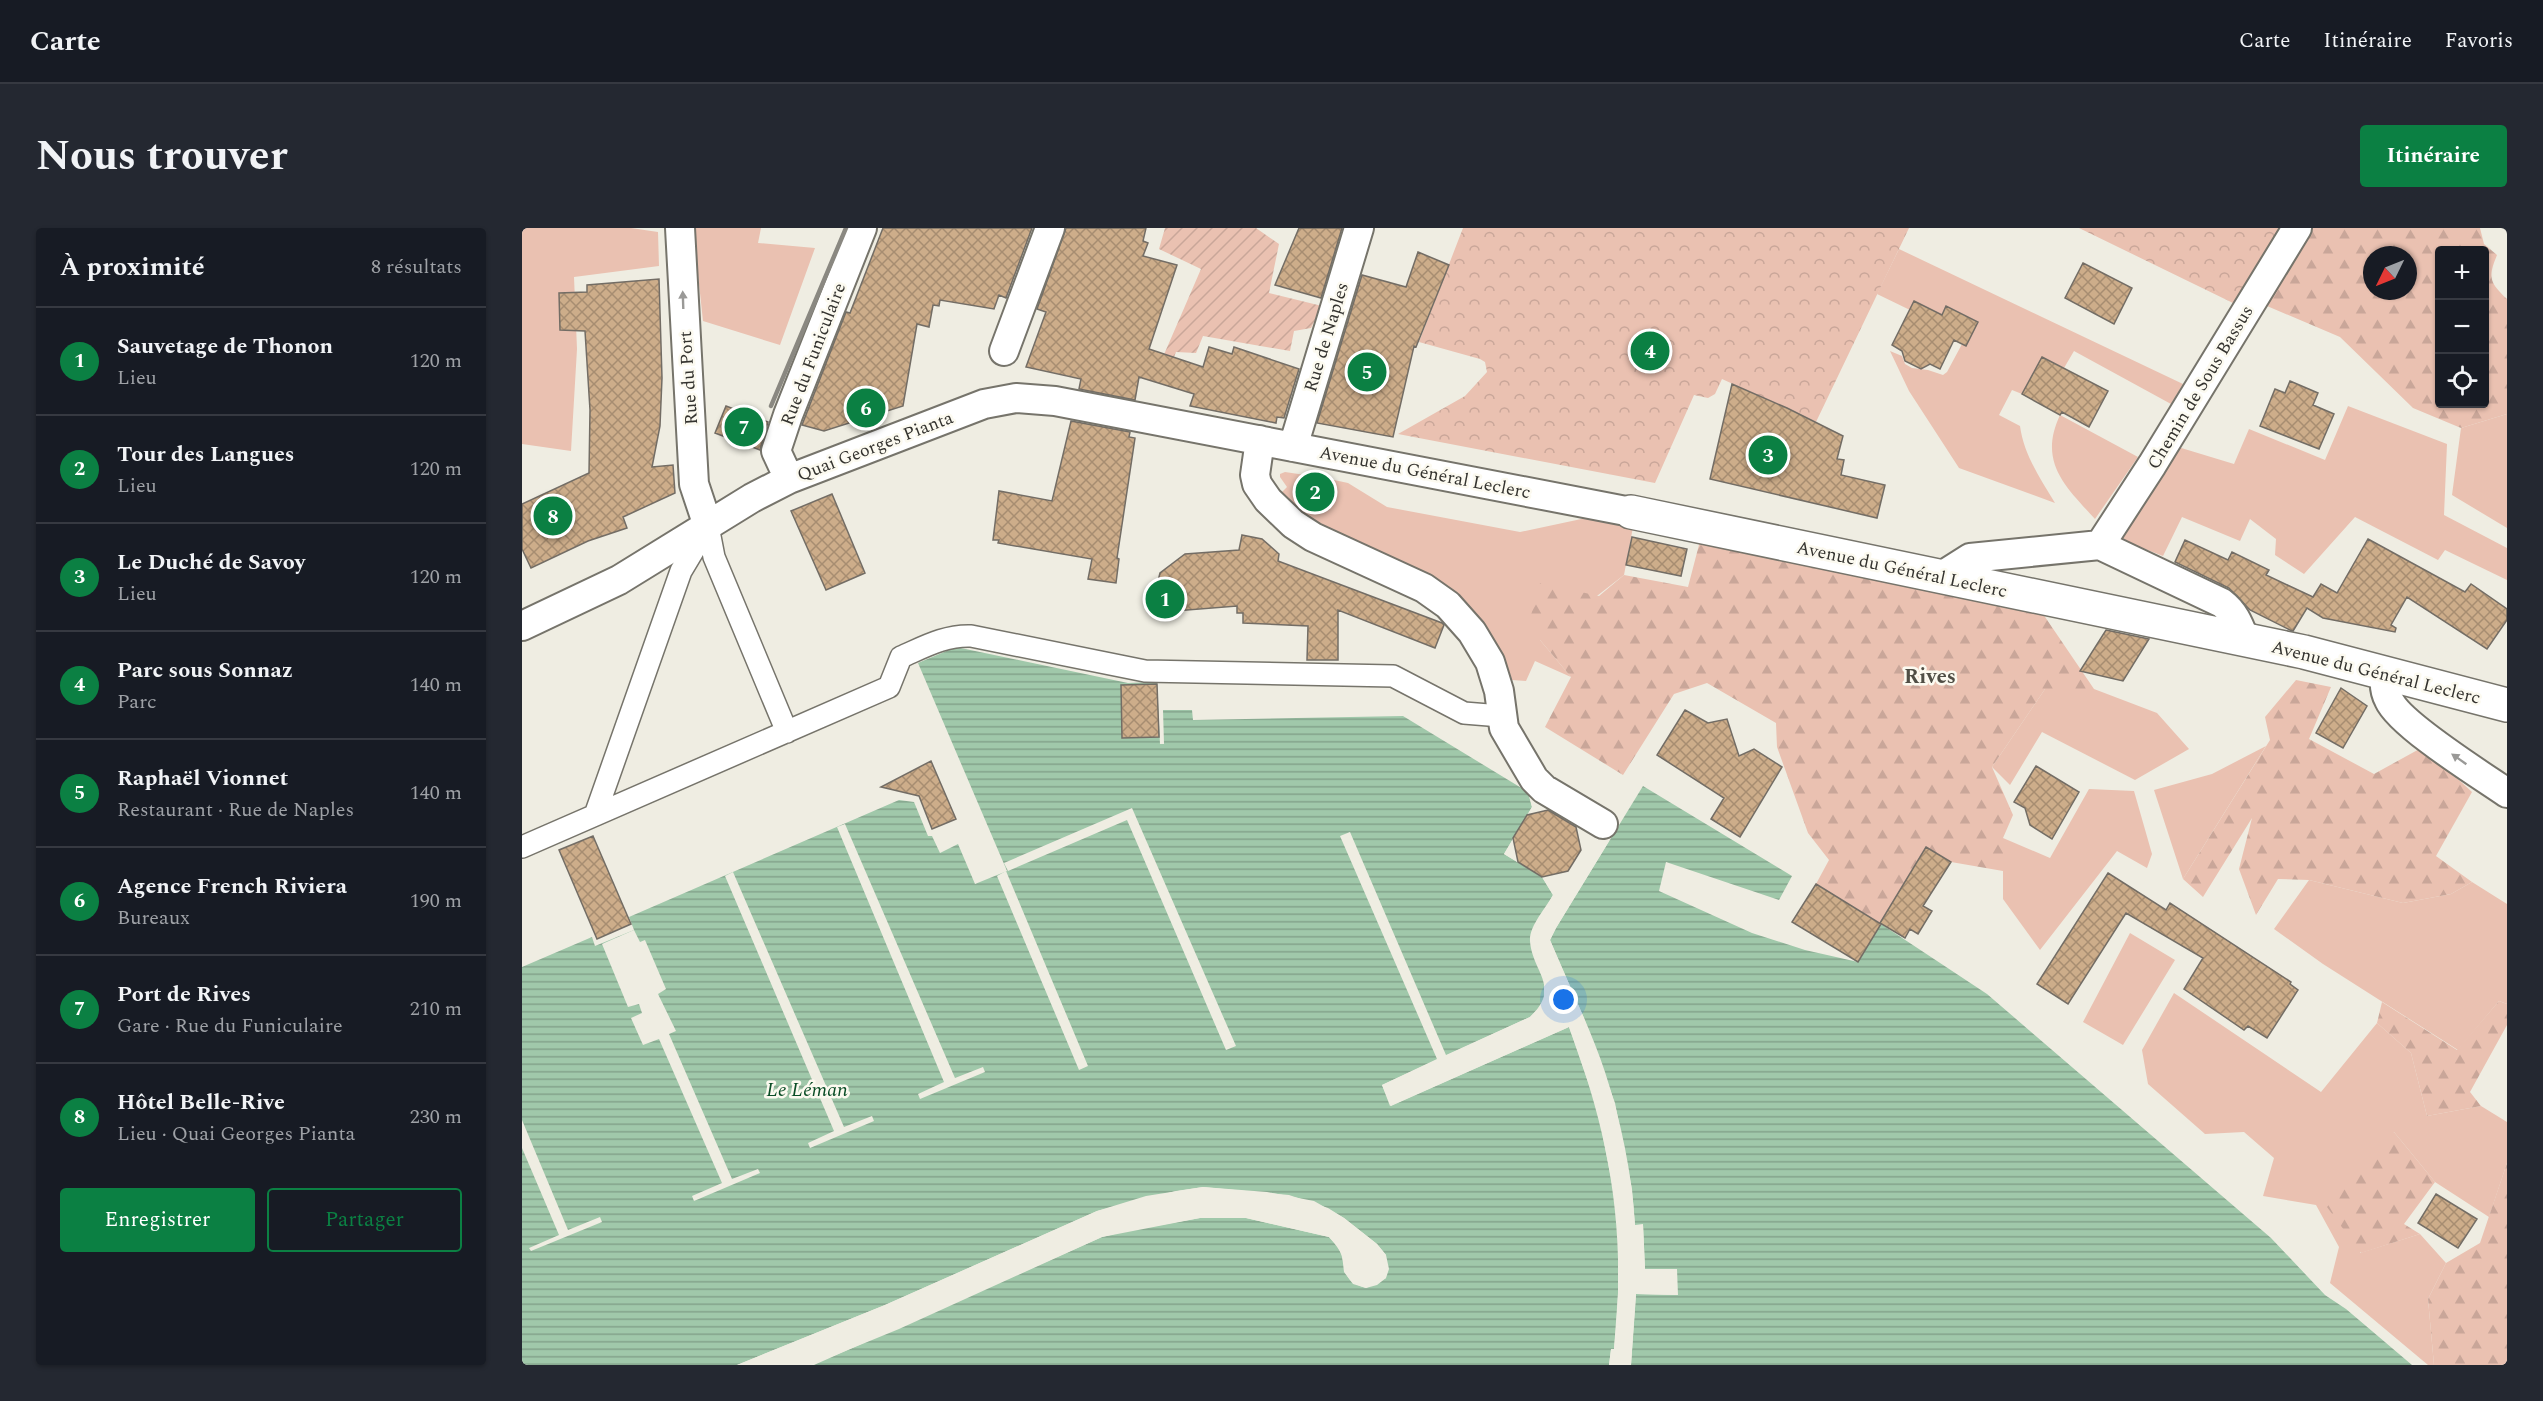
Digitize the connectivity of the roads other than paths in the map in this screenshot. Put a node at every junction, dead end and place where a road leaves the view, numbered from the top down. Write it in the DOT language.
graph roads {
  1 [pos="680,228"];
  2 [pos="862,228"];
  3 [pos="1050,228"];
  4 [pos="1359,228"];
  5 [pos="2297,228"];
  6 [pos="1004,351"];
  7 [pos="1260,440"];
  8 [pos="1293,447"];
  9 [pos="789,479"];
  10 [pos="1631,512"];
  11 [pos="708,525"];
  12 [pos="2100,545"];
  13 [pos="1940,577"];
  14 [pos="522,626"];
  15 [pos="2245,640"];
  16 [pos="2386,673"];
  17 [pos="2507,705"];
  18 [pos="1502,716"];
  19 [pos="787,732"];
  20 [pos="2507,793"];
  21 [pos="595,815"];
  22 [pos="1602,824"];
  23 [pos="522,847"];
  11 -- 1 [label="street, Rue du Port, one-way"];
  2 -- 9 [label="street, Rue du Funiculaire"];
  3 -- 6 [label="street"];
  4 -- 8 [label="street, Rue de Naples"];
  5 -- 12 [label="street, Chemin de Sous Bassus"];
  7 -- 8 [label="street, Quai Georges Pianta"];
  7 -- 9 [label="street, Quai Georges Pianta"];
  7 -- 18 [label="street"];
  8 -- 10 [label="street, Avenue du Général Leclerc"];
  9 -- 11 [label="street, Quai Georges Pianta"];
  10 -- 13 [label="street, Avenue du Général Leclerc"];
  11 -- 14 [label="street, Quai Georges Pianta"];
  11 -- 19 [label="street"];
  11 -- 21 [label="street"];
  12 -- 13 [label="street"];
  12 -- 15 [label="street"];
  13 -- 15 [label="street, Avenue du Général Leclerc"];
  15 -- 16 [label="street, Avenue du Général Leclerc"];
  16 -- 17 [label="street, Avenue du Général Leclerc"];
  20 -- 16 [label="street, one-way"];
  18 -- 19 [label="street"];
  18 -- 22 [label="street"];
  19 -- 21 [label="street"];
  21 -- 23 [label="street"];
}
